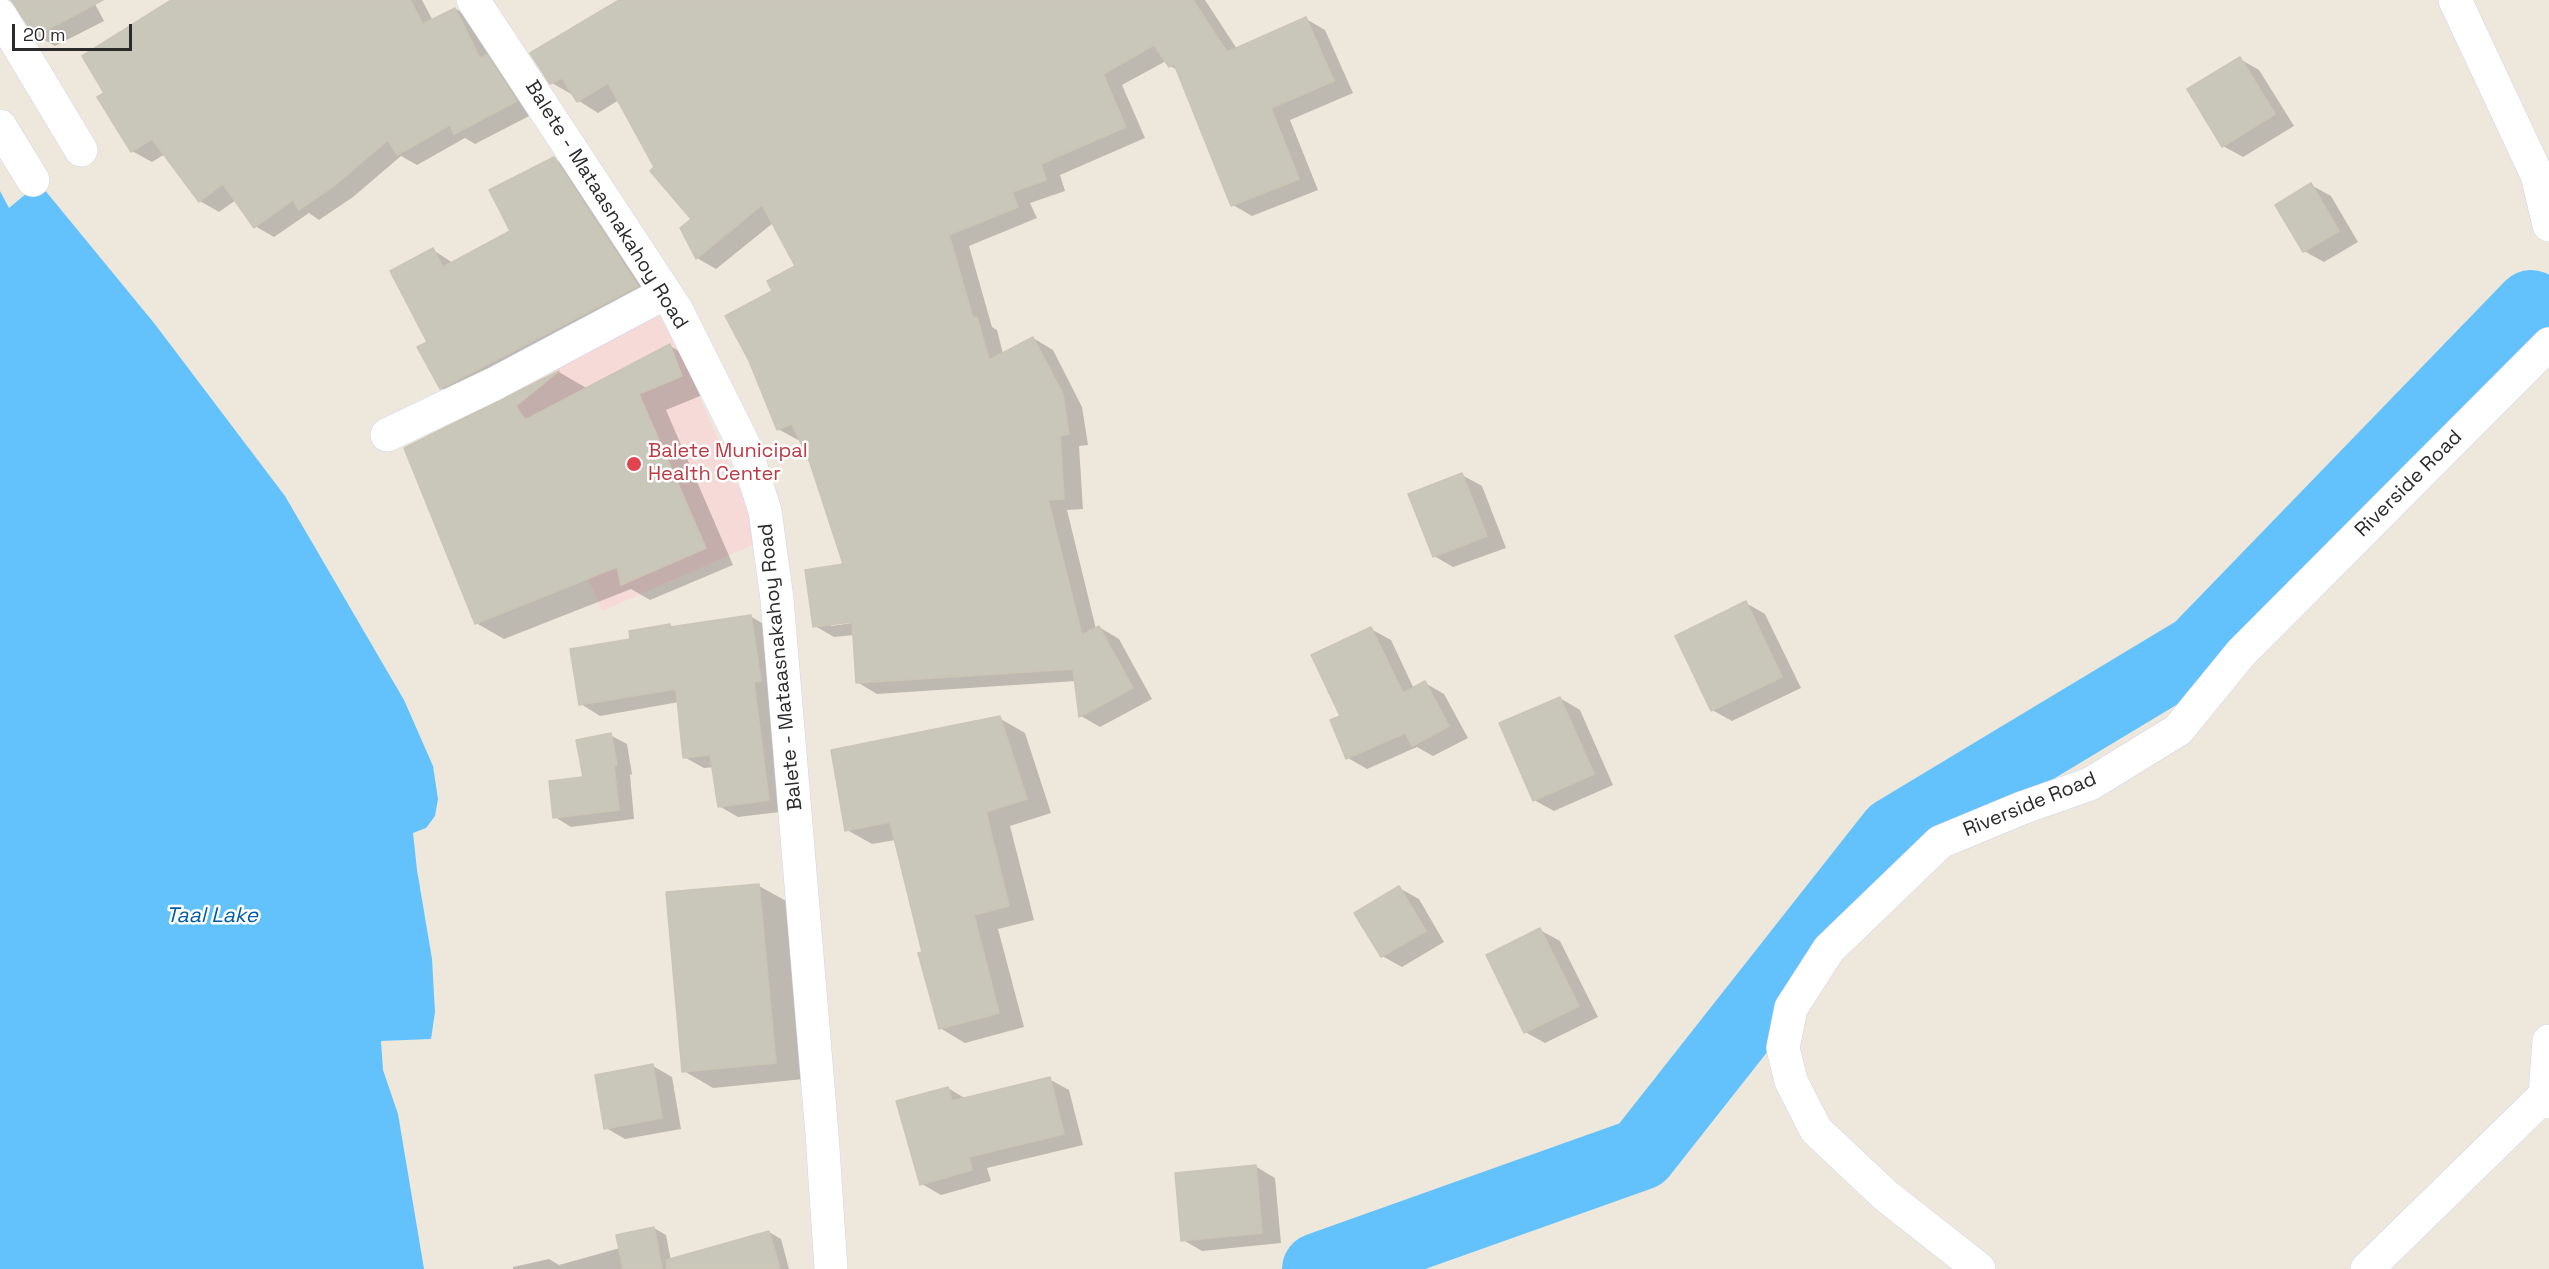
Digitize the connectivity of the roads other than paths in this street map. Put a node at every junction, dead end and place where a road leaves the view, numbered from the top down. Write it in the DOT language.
graph roads {
  1 [pos="473,0"];
  2 [pos="2455,0"];
  3 [pos="0,15"];
  4 [pos="0,126"];
  5 [pos="81,150"];
  6 [pos="33,180"];
  7 [pos="2549,225"];
  8 [pos="665,293"];
  9 [pos="2549,344"];
  10 [pos="387,435"];
  11 [pos="2549,1041"];
  12 [pos="2547,1099"];
  13 [pos="831,1269"];
  14 [pos="1979,1269"];
  15 [pos="2367,1269"];
  1 -- 8 [label="street, Balete - Mataasnakahoy Road"];
  2 -- 7 [label="street"];
  3 -- 5 [label="street"];
  4 -- 6 [label="street"];
  8 -- 10 [label="street"];
  8 -- 13 [label="street, Balete - Mataasnakahoy Road"];
  9 -- 14 [label="street, Riverside Road"];
  11 -- 12 [label="street"];
  12 -- 15 [label="street"];
}
